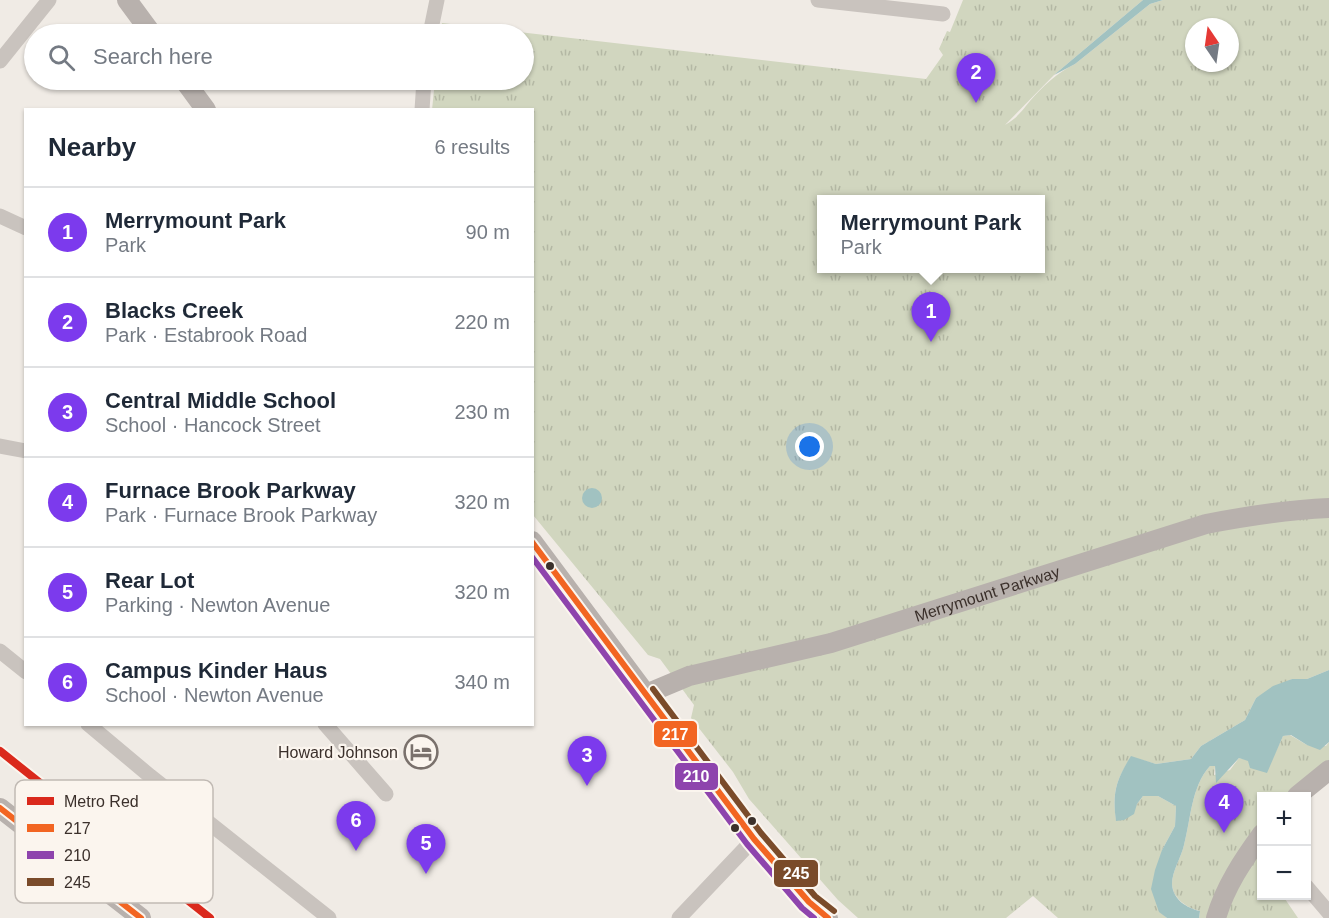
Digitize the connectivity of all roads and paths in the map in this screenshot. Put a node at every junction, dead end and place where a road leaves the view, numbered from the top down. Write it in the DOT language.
graph roads {
  1 [pos="49,0"];
  2 [pos="127,0"];
  3 [pos="436,0"];
  4 [pos="818,0"];
  5 [pos="943,14"];
  6 [pos="30,24"];
  7 [pos="145,24"];
  8 [pos="432,24"];
  9 [pos="24,31"];
  10 [pos="0,61"];
  11 [pos="191,90"];
  12 [pos="423,90"];
  13 [pos="205,108"];
  14 [pos="422,108"];
  15 [pos="0,216"];
  16 [pos="24,227"];
  17 [pos="0,446"];
  18 [pos="24,451"];
  19 [pos="1329,508"];
  20 [pos="534,542"];
  21 [pos="0,651"];
  22 [pos="24,670"];
  23 [pos="646,694"];
  24 [pos="90,726"];
  25 [pos="327,726"];
  26 [pos="1329,770"];
  27 [pos="155,780"];
  28 [pos="1302,792"];
  29 [pos="386,794"];
  30 [pos="0,808"];
  31 [pos="15,820"];
  32 [pos="213,826"];
  33 [pos="754,839"];
  34 [pos="1257,841"];
  35 [pos="1311,892"];
  36 [pos="122,903"];
  37 [pos="1329,913"];
  38 [pos="141,918"];
  39 [pos="329,918"];
  40 [pos="679,918"];
  41 [pos="828,918"];
  42 [pos="1216,918"];
  1 -- 6 [label="street"];
  2 -- 7 [label="main road"];
  3 -- 8 [label="street"];
  4 -- 5 [label="street"];
  9 -- 10 [label="street"];
  11 -- 13 [label="main road"];
  12 -- 14 [label="street"];
  15 -- 16 [label="street"];
  17 -- 18 [label="street"];
  19 -- 23 [label="main road, Merrymount Parkway"];
  20 -- 23 [label="main road"];
  21 -- 22 [label="street"];
  23 -- 33 [label="main road"];
  24 -- 27 [label="street"];
  25 -- 29 [label="street"];
  26 -- 28 [label="main road"];
  30 -- 31 [label="main road"];
  32 -- 39 [label="street"];
  33 -- 40 [label="street"];
  33 -- 41 [label="main road"];
  34 -- 42 [label="main road"];
  35 -- 37 [label="street"];
  36 -- 38 [label="main road"];
}
